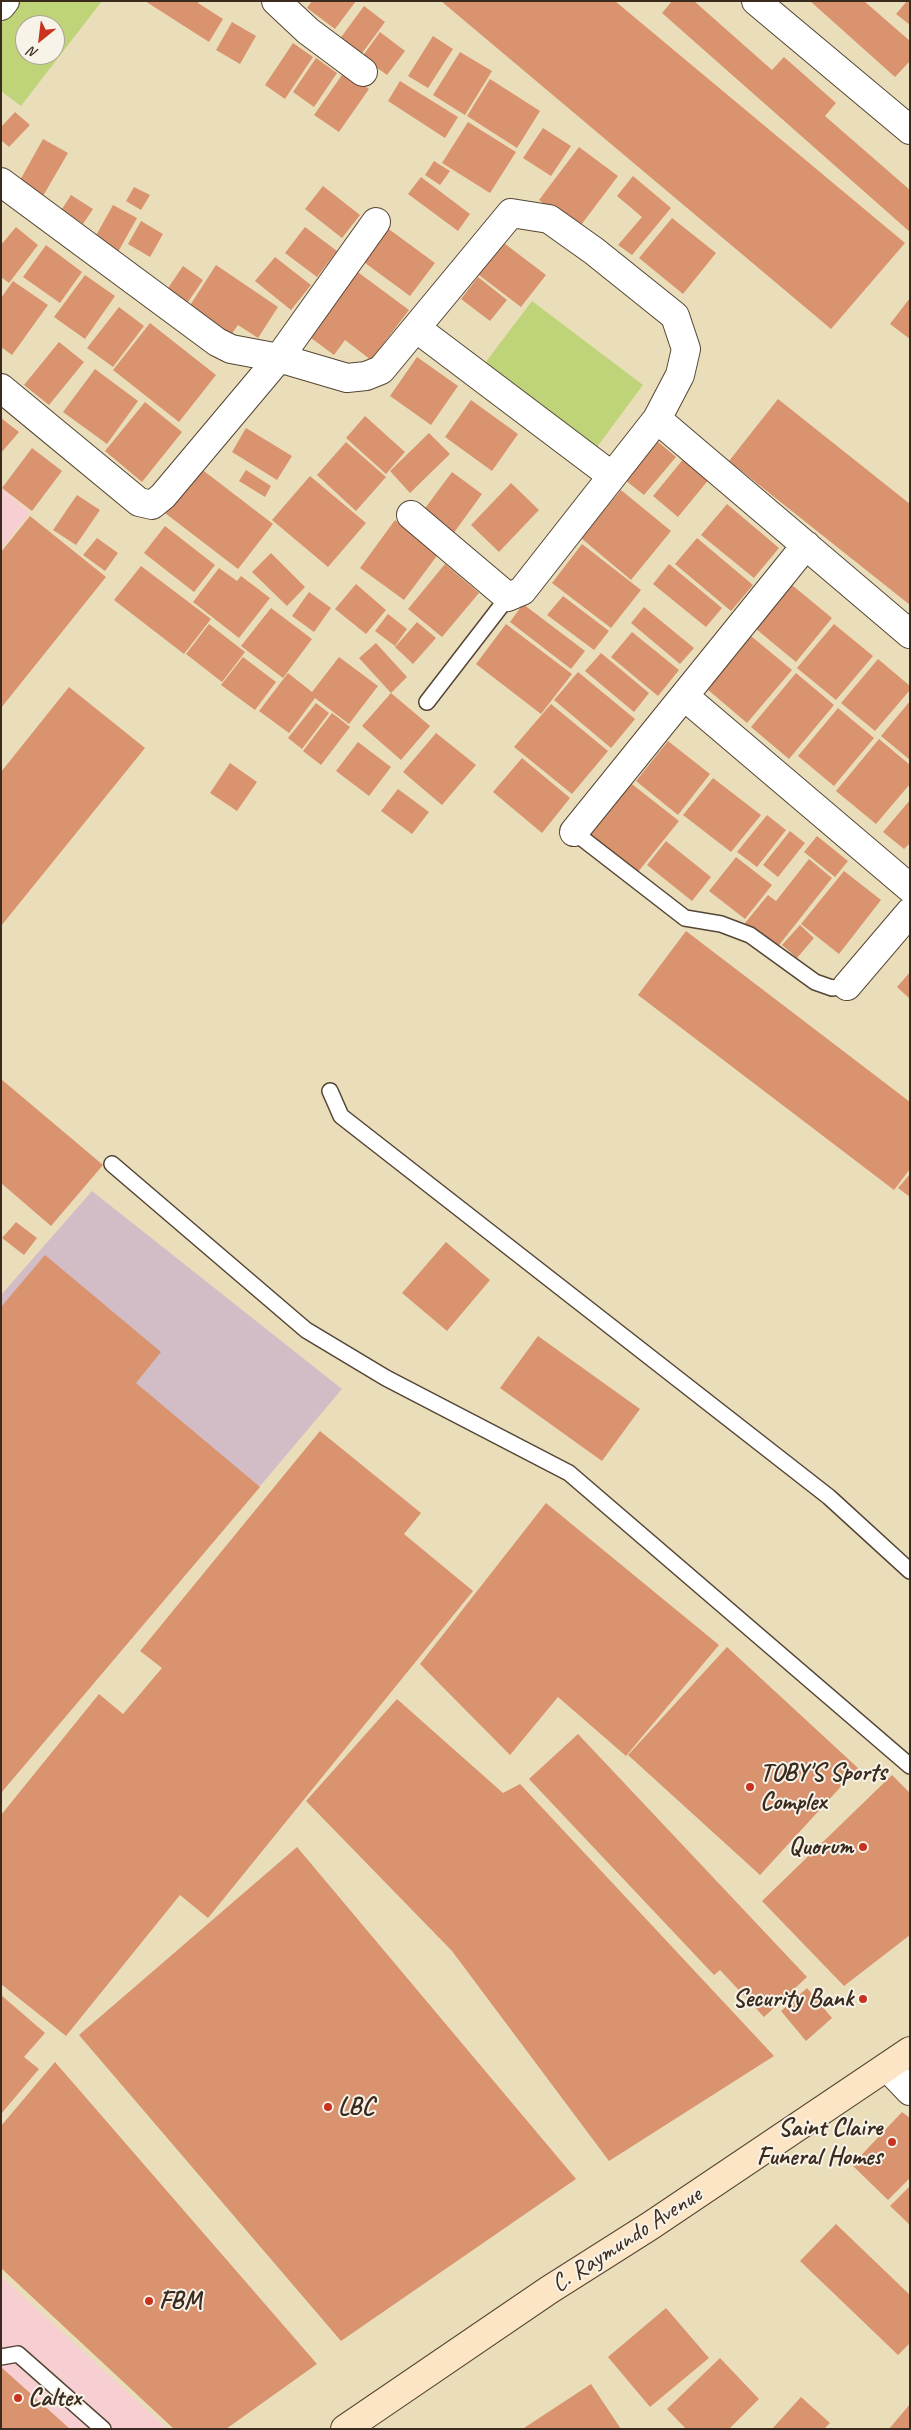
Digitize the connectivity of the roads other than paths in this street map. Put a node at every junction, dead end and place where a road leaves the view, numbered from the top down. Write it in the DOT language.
graph roads {
  1 [pos="6,1"];
  2 [pos="276,1"];
  3 [pos="756,1"];
  4 [pos="1,6"];
  5 [pos="363,72"];
  6 [pos="910,130"];
  7 [pos="1,182"];
  8 [pos="376,222"];
  9 [pos="416,328"];
  10 [pos="279,358"];
  11 [pos="1,388"];
  12 [pos="657,419"];
  13 [pos="612,476"];
  14 [pos="411,516"];
  15 [pos="806,545"];
  16 [pos="508,597"];
  17 [pos="910,634"];
  18 [pos="684,696"];
  19 [pos="426,702"];
  20 [pos="574,832"];
  21 [pos="910,888"];
  22 [pos="910,912"];
  23 [pos="847,986"];
  24 [pos="330,1091"];
  25 [pos="112,1164"];
  26 [pos="910,1571"];
  27 [pos="910,1766"];
  28 [pos="910,2051"];
  29 [pos="887,2067"];
  30 [pos="910,2091"];
  31 [pos="1,2357"];
  32 [pos="103,2429"];
  33 [pos="345,2429"];
  1 -- 4 [label="street"];
  2 -- 5 [label="street"];
  3 -- 6 [label="street"];
  7 -- 10 [label="street"];
  8 -- 10 [label="street"];
  9 -- 10 [label="street"];
  9 -- 12 [label="street"];
  9 -- 13 [label="street"];
  10 -- 11 [label="street"];
  12 -- 13 [label="street"];
  12 -- 15 [label="street"];
  13 -- 16 [label="street"];
  14 -- 16 [label="street"];
  15 -- 17 [label="street"];
  15 -- 18 [label="street"];
  16 -- 19 [label="lane"];
  18 -- 20 [label="street"];
  18 -- 21 [label="street"];
  20 -- 23 [label="lane"];
  22 -- 23 [label="street"];
  24 -- 26 [label="lane"];
  25 -- 27 [label="lane"];
  28 -- 29 [label="main road, C. Raymundo Avenue"];
  29 -- 30 [label="street"];
  29 -- 33 [label="main road, C. Raymundo Avenue"];
  31 -- 32 [label="lane"];
}
